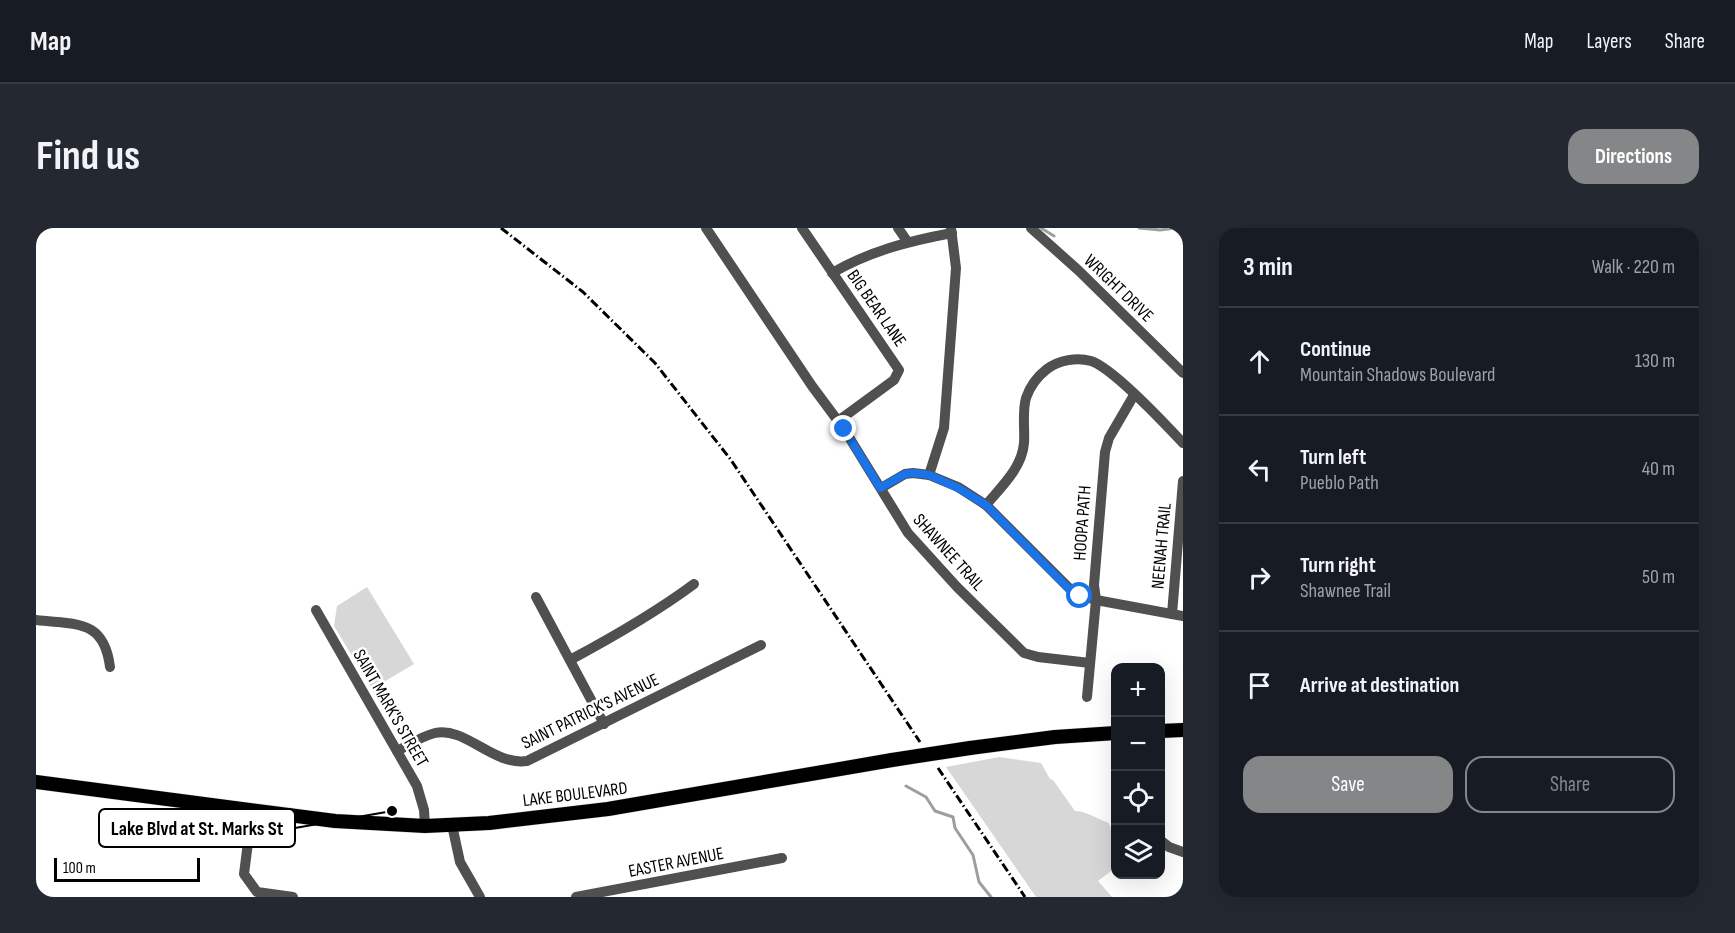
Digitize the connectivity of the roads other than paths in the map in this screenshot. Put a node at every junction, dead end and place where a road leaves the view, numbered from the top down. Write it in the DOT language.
graph roads {
  1 [pos="706,228"];
  2 [pos="802,228"];
  3 [pos="898,228"];
  4 [pos="1031,228"];
  5 [pos="952,230"];
  6 [pos="907,241"];
  7 [pos="832,273"];
  8 [pos="1183,373"];
  9 [pos="1134,395"];
  10 [pos="838,421"];
  11 [pos="1183,443"];
  12 [pos="929,475"];
  13 [pos="1183,481"];
  14 [pos="880,488"];
  15 [pos="986,505"];
  16 [pos="694,584"];
  17 [pos="536,597"];
  18 [pos="1096,600"];
  19 [pos="316,610"];
  20 [pos="1177,615"];
  21 [pos="36,620"];
  22 [pos="761,645"];
  23 [pos="570,660"];
  24 [pos="1090,663"];
  25 [pos="110,667"];
  26 [pos="1087,697"];
  27 [pos="604,724"];
  28 [pos="1183,730"];
  29 [pos="1165,731"];
  30 [pos="1111,733"];
  31 [pos="397,751"];
  32 [pos="36,782"];
  33 [pos="252,811"];
  34 [pos="452,825"];
  35 [pos="425,826"];
  36 [pos="1165,843"];
  37 [pos="1183,852"];
  38 [pos="782,858"];
  39 [pos="293,897"];
  40 [pos="480,897"];
  41 [pos="576,897"];
  1 -- 10 [label="street, SHAWNEE TRAIL"];
  2 -- 7 [label="street, BIG BEAR LANE"];
  3 -- 6 [label="street"];
  4 -- 8 [label="street, WRIGHT DRIVE"];
  5 -- 6 [label="street"];
  5 -- 12 [label="street"];
  6 -- 7 [label="street"];
  7 -- 10 [label="street, BIG BEAR LANE"];
  9 -- 11 [label="street"];
  9 -- 15 [label="street"];
  9 -- 18 [label="street, HOOPA PATH"];
  10 -- 14 [label="street, SHAWNEE TRAIL"];
  12 -- 14 [label="street"];
  12 -- 15 [label="street"];
  13 -- 20 [label="street, NEENAH TRAIL"];
  14 -- 24 [label="street, SHAWNEE TRAIL"];
  15 -- 18 [label="street"];
  16 -- 23 [label="street"];
  17 -- 23 [label="street"];
  18 -- 20 [label="street"];
  18 -- 24 [label="street, HOOPA PATH"];
  19 -- 31 [label="street, SAINT MARK'S STREET"];
  21 -- 25 [label="street"];
  22 -- 27 [label="street, SAINT PATRICK'S AVENUE"];
  23 -- 27 [label="street"];
  24 -- 26 [label="street, HOOPA PATH"];
  27 -- 31 [label="street, SAINT PATRICK'S AVENUE"];
  28 -- 29 [label="main road"];
  30 -- 34 [label="main road, LAKE BOULEVARD, bridge"];
  31 -- 35 [label="street, SAINT MARK'S STREET"];
  32 -- 33 [label="main road, LAKE BOULEVARD"];
  33 -- 35 [label="main road, LAKE BOULEVARD"];
  33 -- 39 [label="street"];
  34 -- 35 [label="main road, LAKE BOULEVARD"];
  34 -- 40 [label="street"];
  36 -- 37 [label="street"];
  38 -- 41 [label="street, EASTER AVENUE"];
}
